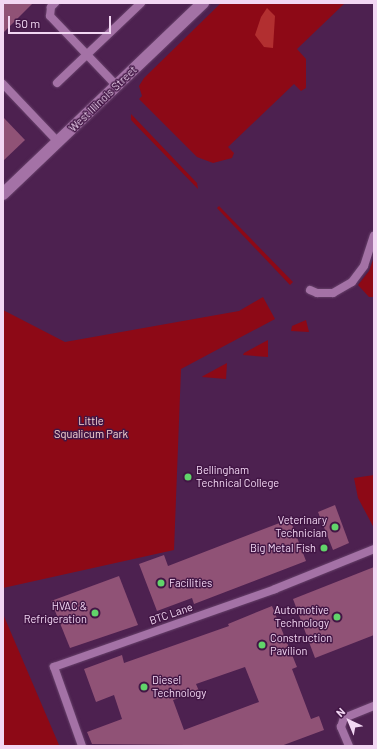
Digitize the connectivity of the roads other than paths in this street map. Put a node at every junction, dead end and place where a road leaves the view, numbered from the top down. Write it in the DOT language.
graph roads {
  1 [pos="55,3"];
  2 [pos="141,3"];
  3 [pos="203,3"];
  4 [pos="87,55"];
  5 [pos="57,83"];
  6 [pos="3,84"];
  7 [pos="117,86"];
  8 [pos="58,142"];
  9 [pos="3,194"];
  10 [pos="374,236"];
  11 [pos="310,290"];
  12 [pos="374,549"];
  13 [pos="374,706"];
  14 [pos="82,746"];
  15 [pos="349,746"];
  1 -- 4 [label="lane"];
  2 -- 4 [label="lane"];
  3 -- 7 [label="street, West Illinois Street"];
  4 -- 5 [label="lane"];
  4 -- 7 [label="lane"];
  6 -- 8 [label="lane"];
  7 -- 8 [label="street, West Illinois Street"];
  8 -- 9 [label="street, West Illinois Street"];
  10 -- 11 [label="lane"];
  12 -- 14 [label="lane, BTC Lane"];
  13 -- 15 [label="lane"];
}
